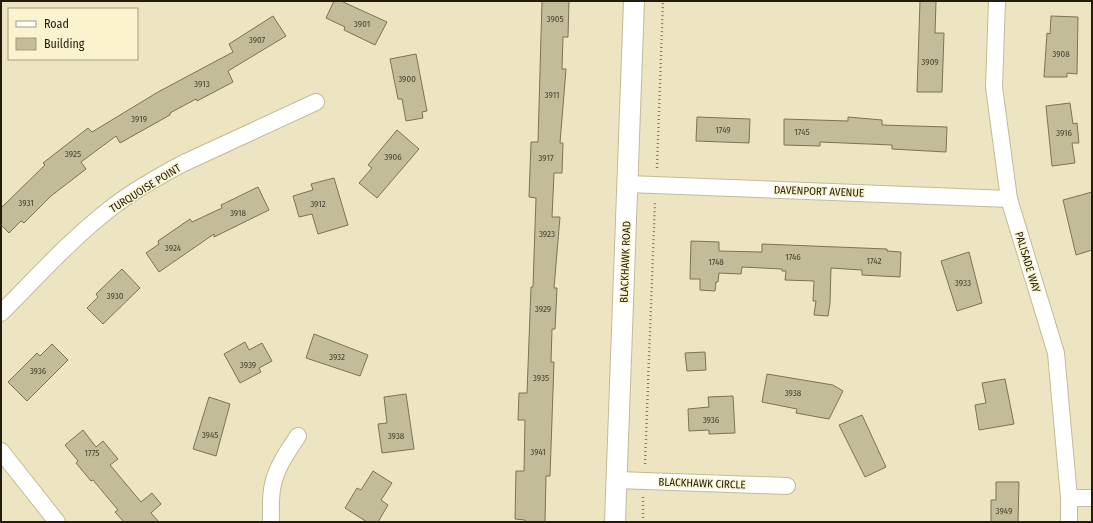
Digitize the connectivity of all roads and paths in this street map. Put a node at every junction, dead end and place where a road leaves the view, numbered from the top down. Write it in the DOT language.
graph roads {
  1 [pos="634,1"];
  2 [pos="663,1"];
  3 [pos="997,1"];
  4 [pos="316,102"];
  5 [pos="628,184"];
  6 [pos="656,185"];
  7 [pos="1010,199"];
  8 [pos="1,313"];
  9 [pos="298,436"];
  10 [pos="1,451"];
  11 [pos="617,480"];
  12 [pos="644,480"];
  13 [pos="787,486"];
  14 [pos="1069,498"];
  15 [pos="1092,498"];
  16 [pos="57,522"];
  17 [pos="271,522"];
  18 [pos="615,522"];
  19 [pos="642,522"];
  20 [pos="1069,522"];
  1 -- 5 [label="street, BLACKHAWK ROAD"];
  2 -- 6 [label="path"];
  3 -- 7 [label="street, PALISADE WAY"];
  4 -- 8 [label="street, TURQUOISE POINT"];
  5 -- 6 [label="street, DAVENPORT AVENUE"];
  5 -- 11 [label="street, BLACKHAWK ROAD"];
  6 -- 7 [label="street, DAVENPORT AVENUE"];
  6 -- 12 [label="path"];
  7 -- 14 [label="street, PALISADE WAY"];
  9 -- 17 [label="street"];
  10 -- 16 [label="street"];
  11 -- 12 [label="street, BLACKHAWK CIRCLE"];
  11 -- 18 [label="street, BLACKHAWK ROAD"];
  12 -- 13 [label="street, BLACKHAWK CIRCLE"];
  12 -- 19 [label="path"];
  14 -- 15 [label="street"];
  14 -- 20 [label="street, PALISADE WAY"];
}
